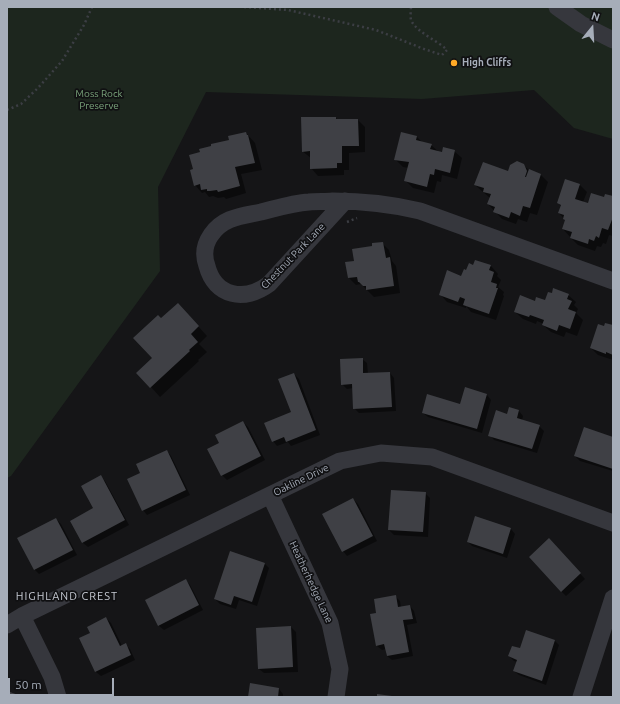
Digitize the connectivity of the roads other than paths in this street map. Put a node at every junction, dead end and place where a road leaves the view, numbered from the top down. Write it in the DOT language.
graph roads {
  1 [pos="557,7"];
  2 [pos="613,40"];
  3 [pos="345,201"];
  4 [pos="613,281"];
  5 [pos="270,495"];
  6 [pos="613,523"];
  7 [pos="613,598"];
  8 [pos="22,616"];
  9 [pos="7,625"];
  10 [pos="58,697"];
  11 [pos="336,697"];
  12 [pos="581,697"];
  1 -- 2 [label="street"];
  3 -- 3 [label="street, Chestnut Park Lane"];
  3 -- 4 [label="street, Chestnut Park Lane"];
  5 -- 6 [label="street, Oakline Drive"];
  5 -- 8 [label="street, Oakline Drive"];
  5 -- 11 [label="street, Heatherhedge Lane"];
  7 -- 12 [label="street"];
  8 -- 9 [label="street, Oakline Drive"];
  8 -- 10 [label="street"];
}
